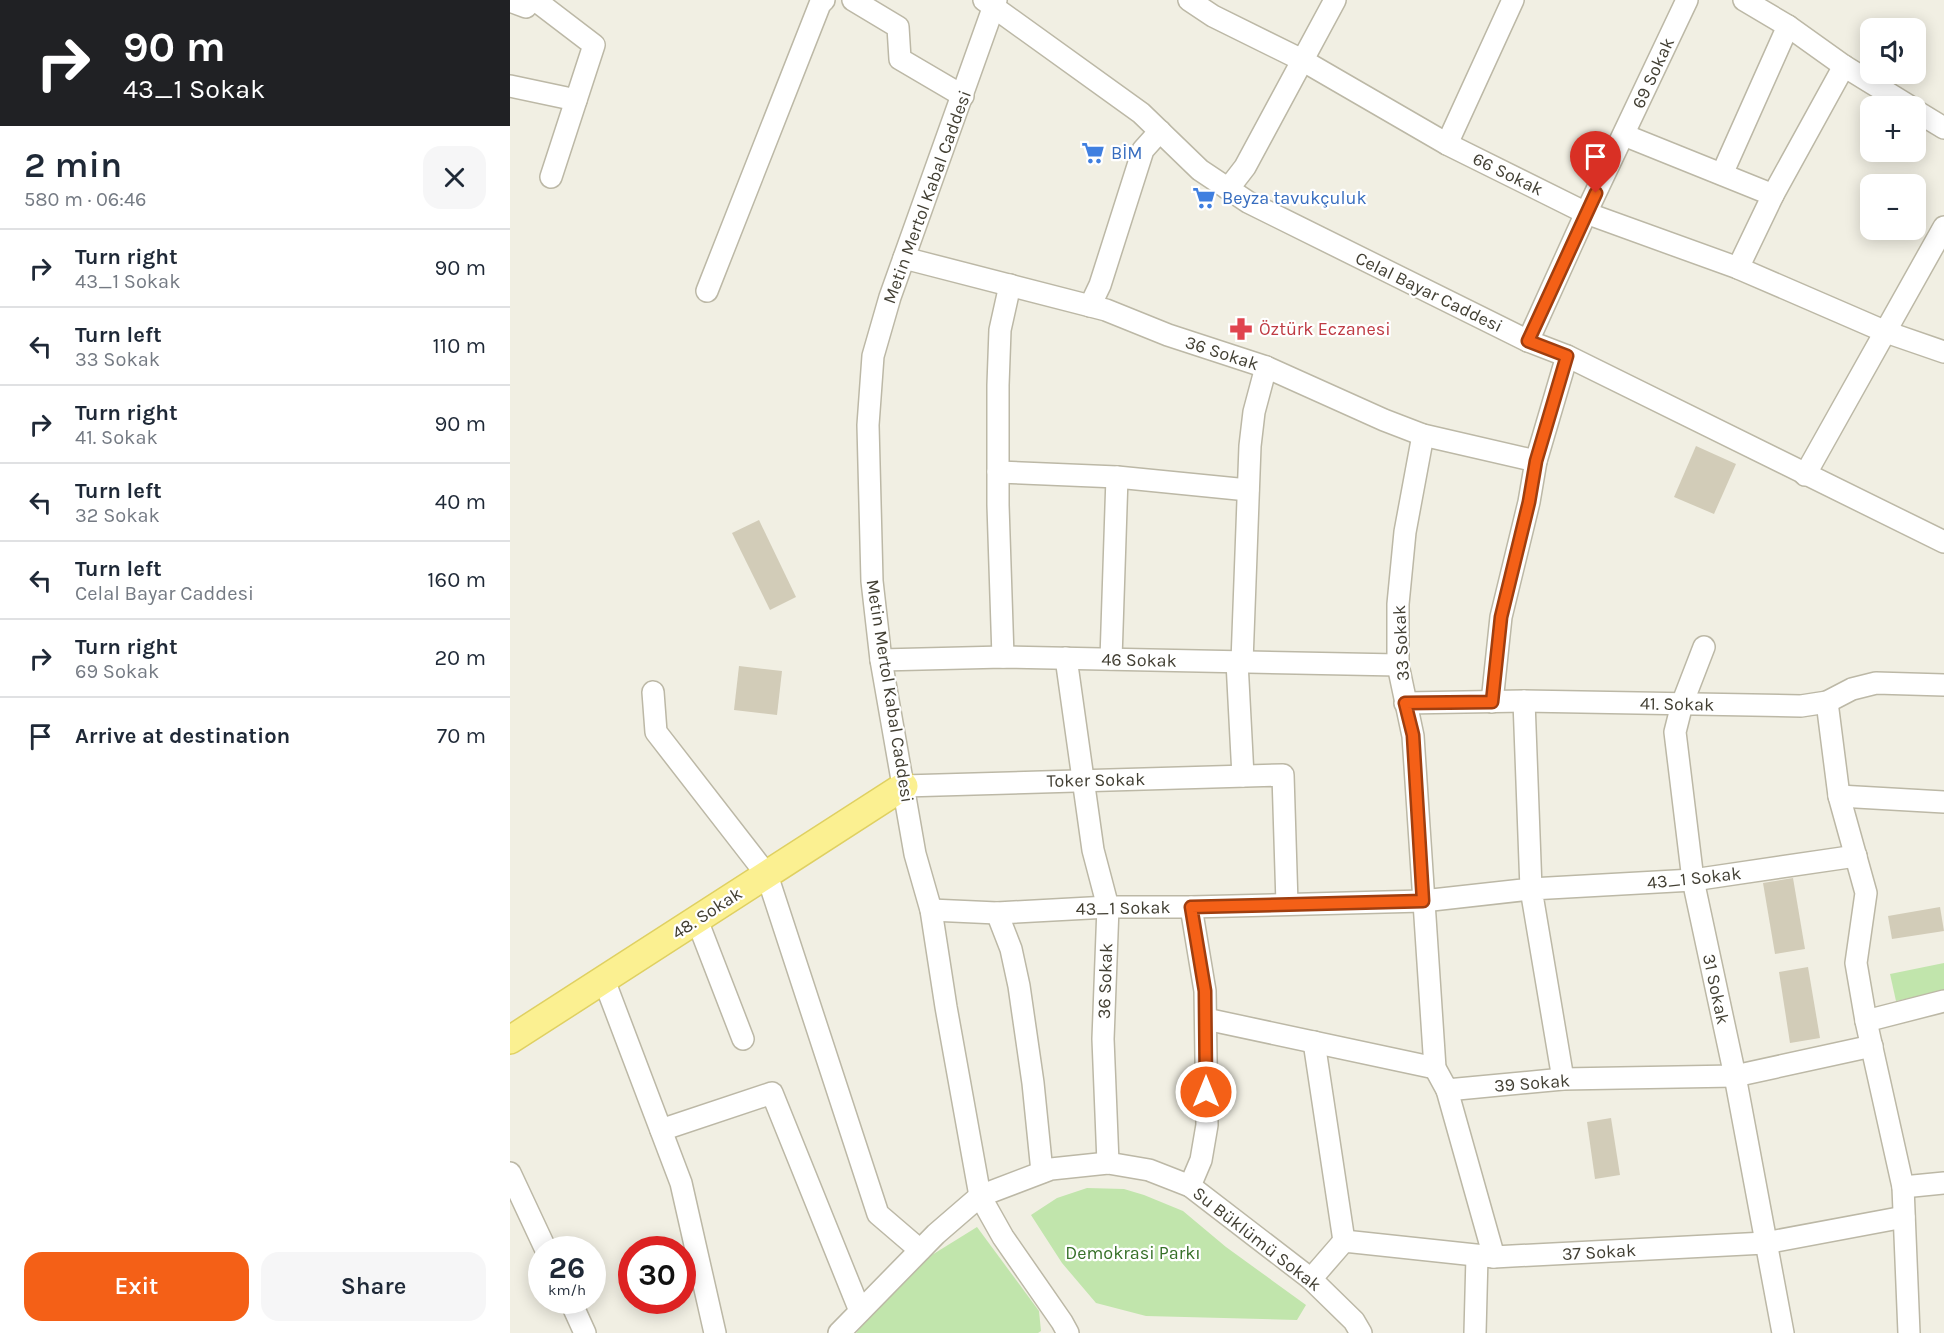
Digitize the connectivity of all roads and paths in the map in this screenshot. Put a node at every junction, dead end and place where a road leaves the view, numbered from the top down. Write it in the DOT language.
graph roads {
  1 [pos="824,0"];
  2 [pos="853,0"];
  3 [pos="1190,0"];
  4 [pos="1335,0"];
  5 [pos="1513,0"];
  6 [pos="1687,0"];
  7 [pos="1744,0"];
  8 [pos="525,2"];
  9 [pos="991,3"];
  10 [pos="1788,26"];
  11 [pos="1302,60"];
  12 [pos="1844,66"];
  13 [pos="510,86"];
  14 [pos="963,96"];
  15 [pos="1893,96"];
  16 [pos="576,100"];
  17 [pos="1926,117"];
  18 [pos="1944,128"];
  19 [pos="1160,131"];
  20 [pos="1624,135"];
  21 [pos="1447,144"];
  22 [pos="1722,174"];
  23 [pos="551,177"];
  24 [pos="1228,189"];
  25 [pos="1773,195"];
  26 [pos="1586,213"];
  27 [pos="1944,227"];
  28 [pos="1937,257"];
  29 [pos="904,258"];
  30 [pos="1738,268"];
  31 [pos="1010,285"];
  32 [pos="707,291"];
  33 [pos="1090,306"];
  34 [pos="1886,332"];
  35 [pos="1528,341"];
  36 [pos="1944,352"];
  37 [pos="1567,356"];
  38 [pos="1266,367"];
  39 [pos="1423,435"];
  40 [pos="1536,461"];
  41 [pos="998,472"];
  42 [pos="1805,475"];
  43 [pos="1117,477"];
  44 [pos="1248,490"];
  45 [pos="1944,542"];
  46 [pos="1704,646"];
  47 [pos="1003,657"];
  48 [pos="1066,658"];
  49 [pos="1111,659"];
  50 [pos="881,660"];
  51 [pos="1240,662"];
  52 [pos="1398,664"];
  53 [pos="1944,685"];
  54 [pos="653,692"];
  55 [pos="1524,701"];
  56 [pos="1492,702"];
  57 [pos="1827,702"];
  58 [pos="1405,703"];
  59 [pos="1682,705"];
  60 [pos="1243,776"];
  61 [pos="1083,781"];
  62 [pos="904,786"];
  63 [pos="1839,796"];
  64 [pos="1944,802"];
  65 [pos="1856,856"];
  66 [pos="767,874"];
  67 [pos="1693,880"];
  68 [pos="1531,889"];
  69 [pos="1423,901"];
  70 [pos="1287,904"];
  71 [pos="1108,907"];
  72 [pos="1191,907"];
  73 [pos="931,910"];
  74 [pos="997,913"];
  75 [pos="697,920"];
  76 [pos="604,980"];
  77 [pos="1944,1001"];
  78 [pos="1206,1019"];
  79 [pos="1866,1022"];
  80 [pos="510,1040"];
  81 [pos="743,1040"];
  82 [pos="1314,1042"];
  83 [pos="1872,1046"];
  84 [pos="1435,1068"];
  85 [pos="1735,1076"];
  86 [pos="1563,1079"];
  87 [pos="1447,1090"];
  88 [pos="661,1130"];
  89 [pos="1108,1163"];
  90 [pos="1042,1172"];
  91 [pos="510,1173"];
  92 [pos="1944,1183"];
  93 [pos="1190,1186"];
  94 [pos="1903,1187"];
  95 [pos="980,1196"];
  96 [pos="1904,1217"];
  97 [pos="539,1236"];
  98 [pos="1344,1241"];
  99 [pos="1765,1243"];
  100 [pos="920,1250"];
  101 [pos="1485,1256"];
  102 [pos="1311,1279"];
  103 [pos="860,1311"];
  104 [pos="576,1314"];
  105 [pos="585,1333"];
  106 [pos="715,1333"];
  107 [pos="839,1333"];
  108 [pos="1068,1333"];
  109 [pos="1361,1333"];
  110 [pos="1475,1333"];
  111 [pos="1783,1333"];
  112 [pos="1909,1333"];
  1 -- 32 [label="street"];
  2 -- 14 [label="street"];
  3 -- 11 [label="street, 66 Sokak"];
  4 -- 11 [label="street"];
  5 -- 21 [label="street"];
  6 -- 20 [label="street, 69 Sokak"];
  7 -- 10 [label="street"];
  8 -- 16 [label="street"];
  9 -- 14 [label="street, Metin Mertol Kabal Caddesi"];
  9 -- 19 [label="street, Celal Bayar Caddesi"];
  10 -- 12 [label="street"];
  10 -- 22 [label="street"];
  11 -- 21 [label="street, 66 Sokak"];
  11 -- 24 [label="street"];
  12 -- 15 [label="street"];
  12 -- 25 [label="street"];
  13 -- 16 [label="street"];
  14 -- 29 [label="street, Metin Mertol Kabal Caddesi"];
  16 -- 23 [label="street"];
  17 -- 18 [label="street"];
  19 -- 24 [label="street, Celal Bayar Caddesi"];
  19 -- 33 [label="street"];
  20 -- 22 [label="street"];
  20 -- 26 [label="street, 69 Sokak"];
  21 -- 26 [label="street, 66 Sokak"];
  22 -- 25 [label="street"];
  24 -- 35 [label="street, Celal Bayar Caddesi"];
  25 -- 30 [label="street"];
  26 -- 30 [label="street, 66 Sokak"];
  26 -- 35 [label="street, 69 Sokak"];
  27 -- 28 [label="street"];
  28 -- 34 [label="street"];
  29 -- 31 [label="street, 36 Sokak"];
  29 -- 50 [label="street, Metin Mertol Kabal Caddesi"];
  30 -- 34 [label="street, 66 Sokak"];
  31 -- 33 [label="street, 36 Sokak"];
  31 -- 41 [label="street"];
  33 -- 38 [label="street, 36 Sokak"];
  34 -- 36 [label="street, 66 Sokak"];
  34 -- 42 [label="street"];
  35 -- 37 [label="street, Celal Bayar Caddesi"];
  37 -- 40 [label="street"];
  37 -- 42 [label="street, Celal Bayar Caddesi"];
  38 -- 39 [label="street, 36 Sokak"];
  38 -- 44 [label="street"];
  39 -- 40 [label="street, 36 Sokak"];
  39 -- 52 [label="street, 33 Sokak"];
  40 -- 56 [label="street"];
  41 -- 43 [label="street"];
  41 -- 47 [label="street"];
  42 -- 45 [label="street, Celal Bayar Caddesi"];
  43 -- 44 [label="street"];
  43 -- 49 [label="street"];
  44 -- 51 [label="street"];
  46 -- 59 [label="street, 31 Sokak"];
  47 -- 48 [label="street, 46 Sokak"];
  47 -- 50 [label="street, 46 Sokak"];
  48 -- 49 [label="street, 46 Sokak"];
  48 -- 61 [label="street, 36 Sokak"];
  49 -- 51 [label="street, 46 Sokak"];
  50 -- 62 [label="street, Metin Mertol Kabal Caddesi"];
  51 -- 52 [label="street, 46 Sokak"];
  51 -- 60 [label="street"];
  52 -- 58 [label="street, 33 Sokak"];
  53 -- 57 [label="street, 41. Sokak"];
  54 -- 66 [label="street"];
  55 -- 56 [label="street, 41. Sokak"];
  55 -- 59 [label="street, 41. Sokak"];
  55 -- 68 [label="street"];
  56 -- 58 [label="street, 41. Sokak"];
  57 -- 59 [label="street, 41. Sokak"];
  57 -- 63 [label="street"];
  58 -- 69 [label="street, 33 Sokak"];
  59 -- 67 [label="street, 31 Sokak"];
  60 -- 61 [label="street, Toker Sokak"];
  60 -- 70 [label="street, Toker Sokak"];
  61 -- 62 [label="street, Toker Sokak"];
  61 -- 71 [label="street, 36 Sokak"];
  62 -- 66 [label="main road, 48. Sokak"];
  62 -- 73 [label="street, Metin Mertol Kabal Caddesi"];
  63 -- 64 [label="street"];
  63 -- 65 [label="street"];
  65 -- 67 [label="street, 43_1 Sokak"];
  65 -- 79 [label="street"];
  66 -- 75 [label="main road, 48. Sokak"];
  66 -- 100 [label="street"];
  67 -- 68 [label="street, 43_1 Sokak"];
  67 -- 85 [label="street, 31 Sokak"];
  68 -- 69 [label="street, 43_1 Sokak"];
  68 -- 86 [label="street"];
  69 -- 70 [label="street, 43_1 Sokak"];
  69 -- 84 [label="street, 33 Sokak"];
  70 -- 72 [label="street, 43_1 Sokak"];
  71 -- 72 [label="street, 43_1 Sokak"];
  71 -- 74 [label="street, 43_1 Sokak"];
  71 -- 89 [label="street, 36 Sokak"];
  72 -- 78 [label="street"];
  73 -- 74 [label="street, 43_1 Sokak"];
  73 -- 95 [label="street, Metin Mertol Kabal Caddesi"];
  74 -- 90 [label="street"];
  75 -- 76 [label="main road, 48. Sokak"];
  75 -- 81 [label="street"];
  76 -- 80 [label="main road, 48. Sokak"];
  76 -- 88 [label="street"];
  77 -- 79 [label="street"];
  78 -- 82 [label="street"];
  78 -- 93 [label="street"];
  79 -- 83 [label="street"];
  82 -- 84 [label="street"];
  82 -- 98 [label="street"];
  83 -- 85 [label="street, 39 Sokak"];
  83 -- 94 [label="street"];
  84 -- 87 [label="street"];
  85 -- 86 [label="street, 39 Sokak"];
  85 -- 99 [label="street, 31 Sokak"];
  86 -- 87 [label="street, 39 Sokak"];
  87 -- 101 [label="street"];
  88 -- 103 [label="street"];
  88 -- 106 [label="street"];
  89 -- 90 [label="street, Su Büklümü Sokak"];
  89 -- 93 [label="street, Su Büklümü Sokak"];
  90 -- 95 [label="street, Su Büklümü Sokak"];
  91 -- 97 [label="street"];
  92 -- 94 [label="street"];
  93 -- 102 [label="street, Su Büklümü Sokak"];
  94 -- 96 [label="street"];
  95 -- 100 [label="street, Su Büklümü Sokak"];
  95 -- 108 [label="street, Metin Mertol Kabal Caddesi"];
  96 -- 99 [label="street, 37 Sokak"];
  96 -- 112 [label="street"];
  98 -- 101 [label="street, 37 Sokak"];
  98 -- 102 [label="street"];
  99 -- 101 [label="street, 37 Sokak"];
  99 -- 111 [label="street, 31 Sokak"];
  100 -- 103 [label="street, Su Büklümü Sokak"];
  101 -- 110 [label="street"];
  102 -- 109 [label="street, Su Büklümü Sokak"];
  103 -- 107 [label="street, Su Büklümü Sokak"];
  104 -- 105 [label="street"];
}
